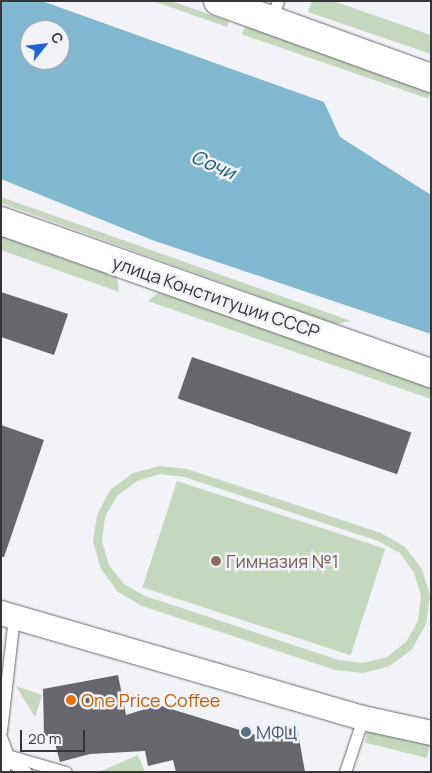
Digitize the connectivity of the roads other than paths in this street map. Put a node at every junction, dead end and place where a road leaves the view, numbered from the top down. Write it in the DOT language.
graph roads {
  1 [pos="218,1"];
  2 [pos="275,11"];
  3 [pos="431,78"];
  4 [pos="1,221"];
  5 [pos="431,373"];
  6 [pos="8,615"];
  7 [pos="363,718"];
  8 [pos="1,731"];
  9 [pos="431,733"];
  10 [pos="1,737"];
  11 [pos="6,752"];
  12 [pos="4,772"];
  13 [pos="26,772"];
  14 [pos="66,772"];
  15 [pos="345,772"];
  1 -- 2 [label="main road"];
  2 -- 3 [label="main road"];
  4 -- 5 [label="main road, улица Конституции СССР"];
  6 -- 7 [label="street"];
  6 -- 8 [label="lane"];
  7 -- 9 [label="street"];
  7 -- 15 [label="lane"];
  10 -- 11 [label="lane"];
  11 -- 12 [label="lane"];
  11 -- 13 [label="lane"];
  11 -- 14 [label="lane"];
}
